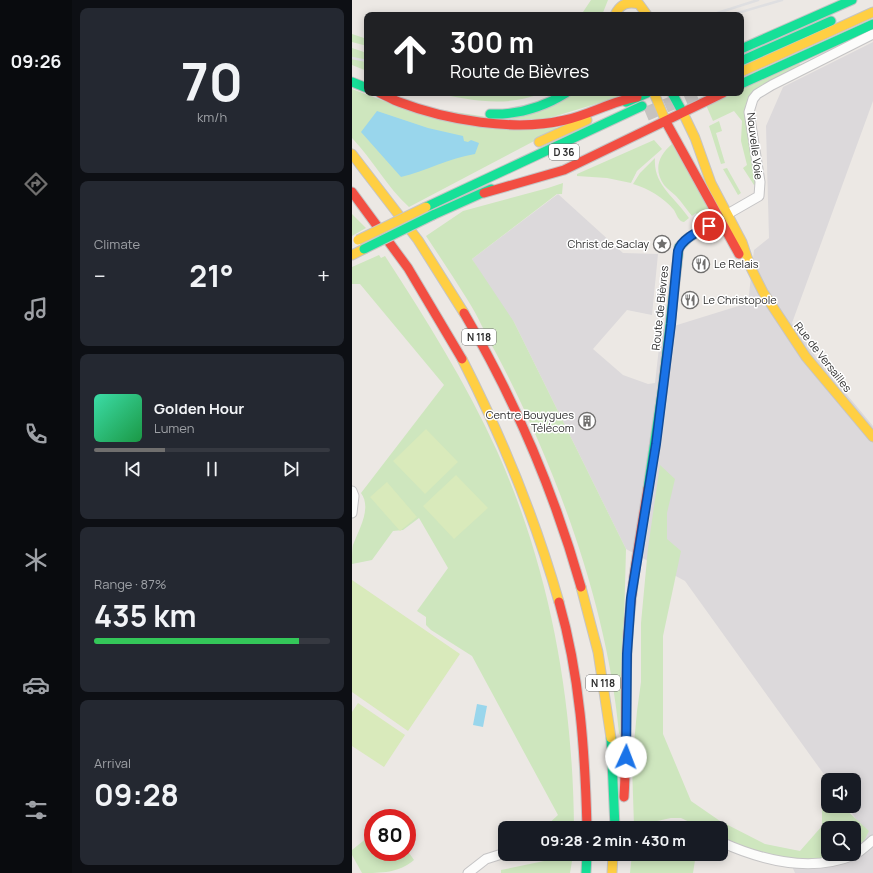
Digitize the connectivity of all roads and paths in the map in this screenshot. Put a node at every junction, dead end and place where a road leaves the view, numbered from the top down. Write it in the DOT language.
graph roads {
  1 [pos="852,0"];
  2 [pos="622,2"];
  3 [pos="638,2"];
  4 [pos="873,2"];
  5 [pos="617,12"];
  6 [pos="646,12"];
  7 [pos="873,12"];
  8 [pos="873,24"];
  9 [pos="873,34"];
  10 [pos="744,48"];
  11 [pos="744,60"];
  12 [pos="744,71"];
  13 [pos="352,82"];
  14 [pos="744,83"];
  15 [pos="364,87"];
  16 [pos="388,96"];
  17 [pos="396,96"];
  18 [pos="561,96"];
  19 [pos="655,96"];
  20 [pos="674,96"];
  21 [pos="716,96"];
  22 [pos="637,97"];
  23 [pos="683,113"];
  24 [pos="666,122"];
  25 [pos="533,145"];
  26 [pos="522,152"];
  27 [pos="352,154"];
  28 [pos="481,181"];
  29 [pos="352,192"];
  30 [pos="484,193"];
  31 [pos="352,208"];
  32 [pos="723,217"];
  33 [pos="355,242"];
  34 [pos="395,250"];
  35 [pos="352,255"];
  36 [pos="873,437"];
  37 [pos="352,490"];
  38 [pos="352,513"];
  39 [pos="587,821"];
  40 [pos="615,821"];
  41 [pos="622,821"];
  42 [pos="873,840"];
  43 [pos="728,845"];
  44 [pos="498,855"];
  45 [pos="587,861"];
  46 [pos="613,861"];
  47 [pos="468,873"];
  48 [pos="586,873"];
  49 [pos="612,873"];
  1 -- 10 [label="main road"];
  2 -- 3 [label="main road"];
  2 -- 5 [label="main road"];
  3 -- 6 [label="main road"];
  4 -- 11 [label="main road"];
  7 -- 12 [label="main road"];
  8 -- 14 [label="main road"];
  9 -- 32 [label="street, Nouvelle Voie"];
  13 -- 15 [label="main road"];
  16 -- 22 [label="main road"];
  17 -- 18 [label="main road"];
  19 -- 24 [label="main road, Rue de Versailles"];
  20 -- 23 [label="main road, Rue de Versailles"];
  21 -- 23 [label="main road, D 36"];
  22 -- 25 [label="main road, D 36"];
  23 -- 24 [label="main road, D 36"];
  23 -- 32 [label="main road, Rue de Versailles"];
  24 -- 30 [label="main road, D 36"];
  24 -- 32 [label="main road, Rue de Versailles"];
  26 -- 28 [label="main road, D 36"];
  27 -- 40 [label="main road, N 118"];
  28 -- 30 [label="main road, D 36"];
  28 -- 33 [label="main road, D 36, bridge"];
  29 -- 34 [label="main road, N 118"];
  30 -- 35 [label="main road, D 36, bridge"];
  31 -- 34 [label="main road"];
  32 -- 36 [label="main road, Rue de Versailles"];
  32 -- 41 [label="main road, Route de Bièvres"];
  34 -- 39 [label="main road, N 118"];
  37 -- 38 [label="street"];
  42 -- 43 [label="street"];
  44 -- 47 [label="street"];
  45 -- 48 [label="main road"];
  46 -- 49 [label="main road"];
}
